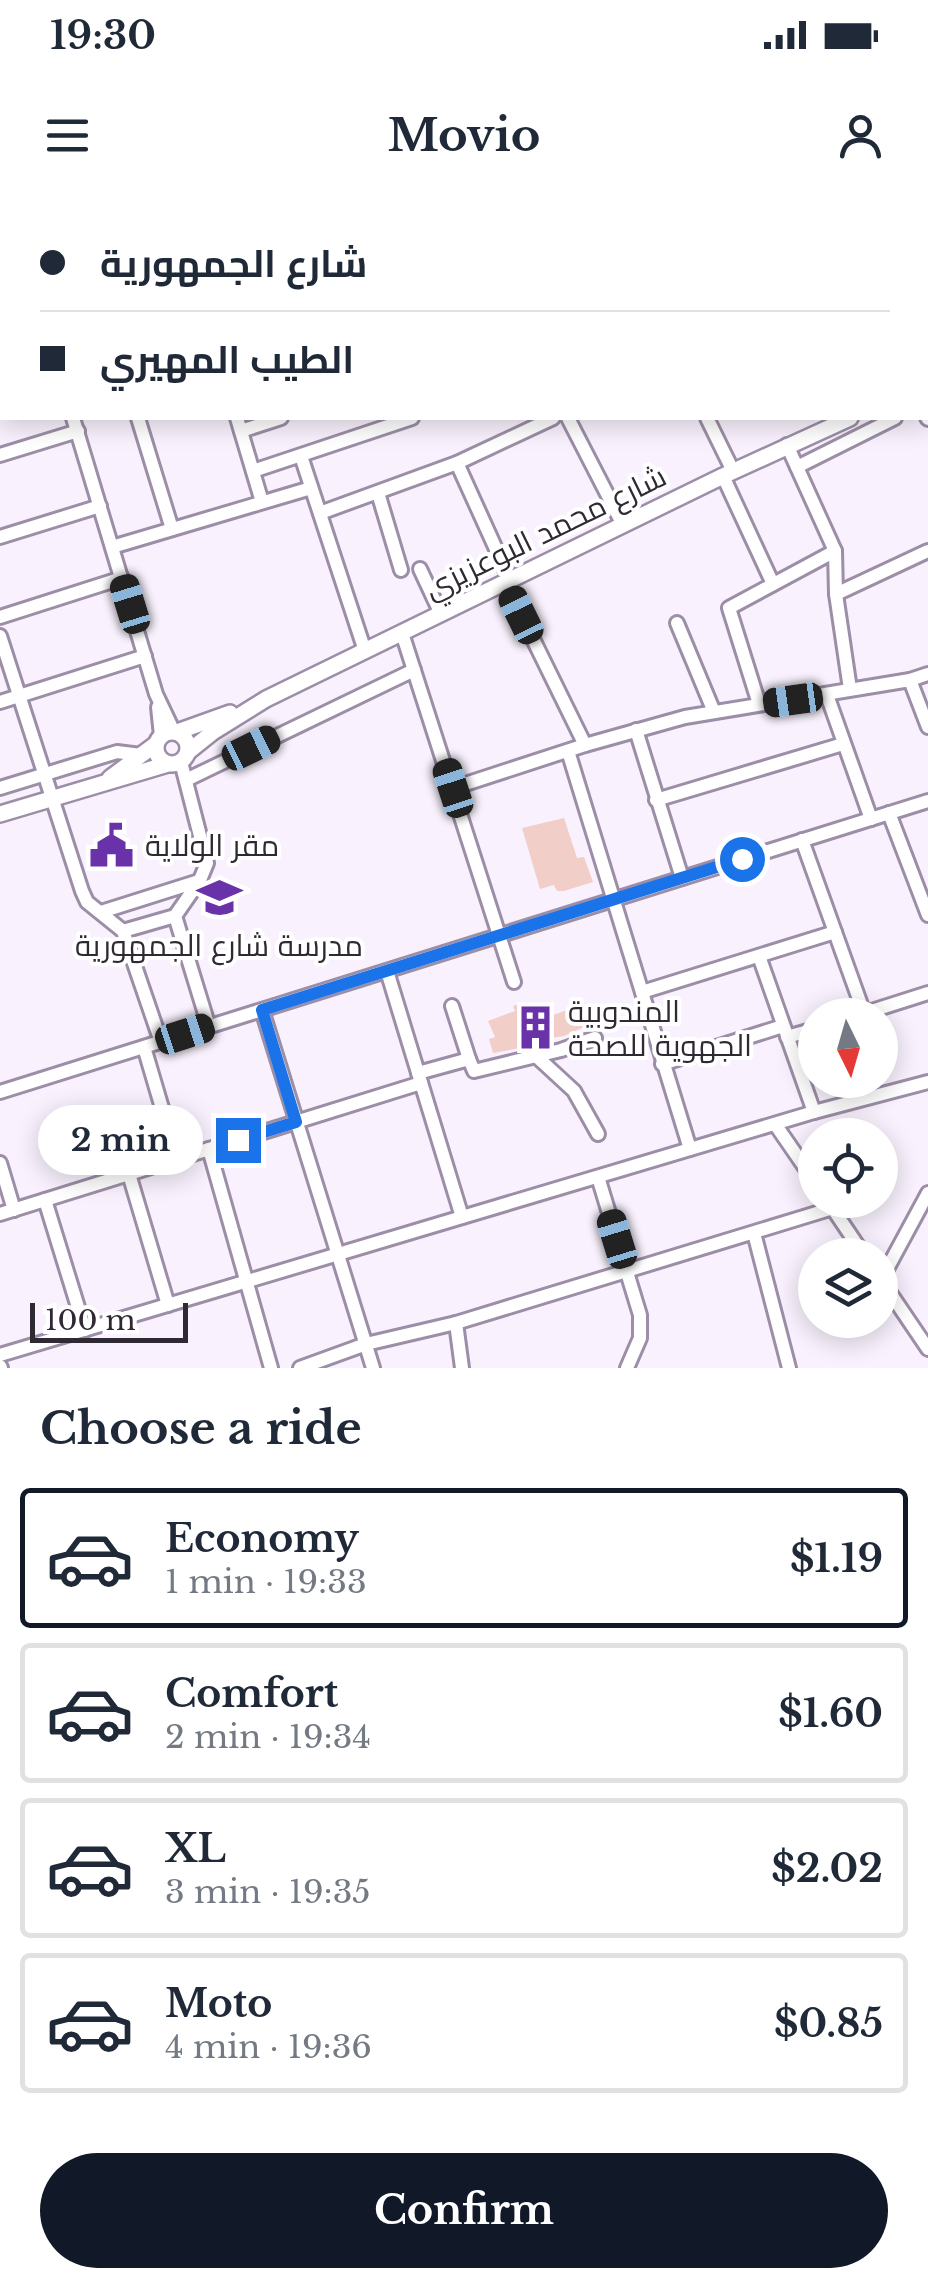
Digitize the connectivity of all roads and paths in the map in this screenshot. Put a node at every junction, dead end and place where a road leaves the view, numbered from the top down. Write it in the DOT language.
graph roads {
  1 [pos="139,420"];
  2 [pos="267,420"];
  3 [pos="362,420"];
  4 [pos="406,420"];
  5 [pos="569,420"];
  6 [pos="708,420"];
  7 [pos="845,420"];
  8 [pos="891,420"];
  9 [pos="75,424"];
  10 [pos="238,424"];
  11 [pos="526,424"];
  12 [pos="367,432"];
  13 [pos="787,445"];
  14 [pos="0,455"];
  15 [pos="301,456"];
  16 [pos="457,463"];
  17 [pos="797,467"];
  18 [pos="253,471"];
  19 [pos="728,474"];
  20 [pos="312,488"];
  21 [pos="378,493"];
  22 [pos="262,502"];
  23 [pos="100,506"];
  24 [pos="320,512"];
  25 [pos="623,525"];
  26 [pos="172,529"];
  27 [pos="0,538"];
  28 [pos="112,547"];
  29 [pos="928,550"];
  30 [pos="835,551"];
  31 [pos="420,569"];
  32 [pos="401,570"];
  33 [pos="122,578"];
  34 [pos="508,581"];
  35 [pos="773,584"];
  36 [pos="836,594"];
  37 [pos="441,614"];
  38 [pos="0,617"];
  39 [pos="676,623"];
  40 [pos="402,633"];
  41 [pos="0,636"];
  42 [pos="365,651"];
  43 [pos="145,656"];
  44 [pos="414,670"];
  45 [pos="928,674"];
  46 [pos="910,680"];
  47 [pos="850,690"];
  48 [pos="827,695"];
  49 [pos="19,696"];
  50 [pos="266,699"];
  51 [pos="0,702"];
  52 [pos="759,704"];
  53 [pos="714,712"];
  54 [pos="928,727"];
  55 [pos="636,730"];
  56 [pos="167,736"];
  57 [pos="842,744"];
  58 [pos="585,745"];
  59 [pos="568,751"];
  60 [pos="141,755"];
  61 [pos="179,760"];
  62 [pos="44,775"];
  63 [pos="186,780"];
  64 [pos="103,784"];
  65 [pos="0,788"];
  66 [pos="453,788"];
  67 [pos="51,798"];
  68 [pos="656,800"];
  69 [pos="928,801"];
  70 [pos="889,813"];
  71 [pos="0,814"];
  72 [pos="871,819"];
  73 [pos="802,840"];
  74 [pos="682,878"];
  75 [pos="200,880"];
  76 [pos="614,900"];
  77 [pos="927,909"];
  78 [pos="101,912"];
  79 [pos="176,916"];
  80 [pos="123,932"];
  81 [pos="835,932"];
  82 [pos="500,936"];
  83 [pos="759,956"];
  84 [pos="387,971"];
  85 [pos="514,982"];
  86 [pos="642,992"];
  87 [pos="928,993"];
  88 [pos="856,998"];
  89 [pos="898,1002"];
  90 [pos="452,1006"];
  91 [pos="262,1010"];
  92 [pos="209,1027"];
  93 [pos="798,1031"];
  94 [pos="785,1032"];
  95 [pos="596,1038"];
  96 [pos="160,1042"];
  97 [pos="144,1047"];
  98 [pos="536,1056"];
  99 [pos="469,1058"];
  100 [pos="662,1064"];
  101 [pos="419,1078"];
  102 [pos="928,1082"];
  103 [pos="0,1092"];
  104 [pos="814,1112"];
  105 [pos="296,1122"];
  106 [pos="776,1124"];
  107 [pos="598,1134"];
  108 [pos="209,1149"];
  109 [pos="690,1149"];
  110 [pos="798,1157"];
  111 [pos="177,1159"];
  112 [pos="0,1163"];
  113 [pos="129,1174"];
  114 [pos="598,1177"];
  115 [pos="928,1192"];
  116 [pos="45,1200"];
  117 [pos="7,1212"];
  118 [pos="798,1216"];
  119 [pos="462,1218"];
  120 [pos="754,1233"];
  121 [pos="898,1248"];
  122 [pos="337,1254"];
  123 [pos="627,1270"];
  124 [pos="248,1281"];
  125 [pos="898,1304"];
  126 [pos="168,1305"];
  127 [pos="456,1323"];
  128 [pos="86,1330"];
  129 [pos="0,1339"];
  130 [pos="366,1344"];
  131 [pos="928,1349"];
  132 [pos="1,1361"];
  133 [pos="270,1368"];
  134 [pos="300,1368"];
  135 [pos="373,1368"];
  136 [pos="462,1368"];
  137 [pos="627,1368"];
  138 [pos="789,1368"];
  1 -- 26 [label="street"];
  2 -- 10 [label="street"];
  3 -- 12 [label="street"];
  4 -- 12 [label="street"];
  5 -- 25 [label="street"];
  6 -- 19 [label="street"];
  7 -- 13 [label="main road, شارع محمد البوعزيزي"];
  8 -- 17 [label="street"];
  9 -- 14 [label="street"];
  9 -- 23 [label="street"];
  10 -- 18 [label="street"];
  11 -- 16 [label="street"];
  12 -- 15 [label="street"];
  13 -- 17 [label="street"];
  13 -- 19 [label="main road, شارع محمد البوعزيزي"];
  15 -- 18 [label="street"];
  15 -- 20 [label="street"];
  16 -- 21 [label="street"];
  16 -- 34 [label="street"];
  17 -- 30 [label="street"];
  18 -- 22 [label="street"];
  19 -- 25 [label="main road, شارع محمد البوعزيزي"];
  19 -- 35 [label="street"];
  20 -- 22 [label="street"];
  20 -- 24 [label="street"];
  21 -- 24 [label="street"];
  21 -- 32 [label="street"];
  22 -- 26 [label="street"];
  23 -- 27 [label="street"];
  23 -- 28 [label="street"];
  24 -- 42 [label="street"];
  25 -- 34 [label="main road, شارع محمد البوعزيزي"];
  26 -- 28 [label="street"];
  28 -- 33 [label="street"];
  29 -- 36 [label="street"];
  30 -- 35 [label="street"];
  30 -- 36 [label="street"];
  31 -- 37 [label="street"];
  33 -- 38 [label="street"];
  33 -- 43 [label="street"];
  34 -- 37 [label="main road, شارع محمد البوعزيزي"];
  34 -- 58 [label="street"];
  35 -- 52 [label="street"];
  36 -- 47 [label="street"];
  37 -- 40 [label="main road, شارع محمد البوعزيزي"];
  39 -- 53 [label="street"];
  40 -- 42 [label="main road, شارع محمد البوعزيزي"];
  40 -- 44 [label="street"];
  41 -- 49 [label="street"];
  42 -- 50 [label="main road, شارع محمد البوعزيزي"];
  43 -- 49 [label="street"];
  43 -- 56 [label="street"];
  44 -- 63 [label="street"];
  44 -- 66 [label="street"];
  45 -- 46 [label="street"];
  46 -- 47 [label="street"];
  46 -- 54 [label="street"];
  47 -- 48 [label="street"];
  48 -- 52 [label="street"];
  48 -- 57 [label="street"];
  49 -- 51 [label="street"];
  49 -- 62 [label="street"];
  50 -- 56 [label="main road, شارع محمد البوعزيزي"];
  50 -- 61 [label="main road, شارع محمد البوعزيزي"];
  52 -- 53 [label="street"];
  53 -- 55 [label="street"];
  55 -- 58 [label="street"];
  55 -- 68 [label="street"];
  56 -- 60 [label="main road, شارع محمد البوعزيزي"];
  56 -- 61 [label="main road"];
  56 -- 61 [label="main road"];
  57 -- 68 [label="street"];
  57 -- 72 [label="street"];
  58 -- 59 [label="street"];
  59 -- 66 [label="street"];
  59 -- 76 [label="street"];
  60 -- 62 [label="street"];
  60 -- 64 [label="main road, شارع محمد البوعزيزي"];
  61 -- 63 [label="street"];
  61 -- 64 [label="main road, شارع محمد البوعزيزي"];
  62 -- 65 [label="street"];
  62 -- 67 [label="street"];
  63 -- 75 [label="street"];
  64 -- 67 [label="main road, شارع محمد البوعزيزي"];
  66 -- 82 [label="street"];
  67 -- 71 [label="main road, شارع محمد البوعزيزي"];
  67 -- 78 [label="street"];
  68 -- 74 [label="street"];
  69 -- 70 [label="street"];
  70 -- 72 [label="street"];
  70 -- 77 [label="street"];
  72 -- 73 [label="street"];
  73 -- 74 [label="street"];
  73 -- 81 [label="street"];
  74 -- 76 [label="street"];
  75 -- 78 [label="street"];
  75 -- 79 [label="street"];
  76 -- 82 [label="street"];
  76 -- 86 [label="street"];
  78 -- 80 [label="street"];
  79 -- 80 [label="street"];
  79 -- 92 [label="street"];
  80 -- 96 [label="street"];
  81 -- 83 [label="street"];
  81 -- 88 [label="street"];
  82 -- 84 [label="street"];
  82 -- 85 [label="street"];
  83 -- 86 [label="street"];
  83 -- 94 [label="street"];
  84 -- 91 [label="street"];
  84 -- 101 [label="street"];
  86 -- 100 [label="street"];
  87 -- 89 [label="street"];
  90 -- 99 [label="street"];
  91 -- 92 [label="street"];
  91 -- 105 [label="street"];
  92 -- 96 [label="street"];
  93 -- 94 [label="street"];
  94 -- 100 [label="street"];
  94 -- 104 [label="street"];
  95 -- 98 [label="street"];
  96 -- 97 [label="street"];
  97 -- 103 [label="street"];
  97 -- 111 [label="street"];
  98 -- 99 [label="street"];
  98 -- 107 [label="street"];
  99 -- 101 [label="street"];
  100 -- 109 [label="street"];
  101 -- 105 [label="street"];
  101 -- 119 [label="street"];
  102 -- 104 [label="street"];
  104 -- 106 [label="street"];
  105 -- 108 [label="street"];
  105 -- 122 [label="street"];
  106 -- 109 [label="street"];
  106 -- 110 [label="street"];
  108 -- 111 [label="street"];
  108 -- 124 [label="street"];
  109 -- 114 [label="street"];
  111 -- 113 [label="street"];
  112 -- 117 [label="street"];
  113 -- 116 [label="street"];
  113 -- 126 [label="street"];
  114 -- 119 [label="street"];
  114 -- 123 [label="street"];
  115 -- 121 [label="street"];
  116 -- 117 [label="street"];
  116 -- 128 [label="street"];
  118 -- 120 [label="street"];
  119 -- 122 [label="street"];
  120 -- 123 [label="street"];
  120 -- 138 [label="street"];
  122 -- 124 [label="street"];
  122 -- 130 [label="street"];
  123 -- 127 [label="street"];
  123 -- 137 [label="street"];
  124 -- 126 [label="street"];
  124 -- 133 [label="street"];
  125 -- 131 [label="street"];
  126 -- 128 [label="street"];
  127 -- 130 [label="street"];
  127 -- 136 [label="street"];
  128 -- 132 [label="street"];
  129 -- 132 [label="street"];
  130 -- 134 [label="street"];
  130 -- 135 [label="street"];
}
